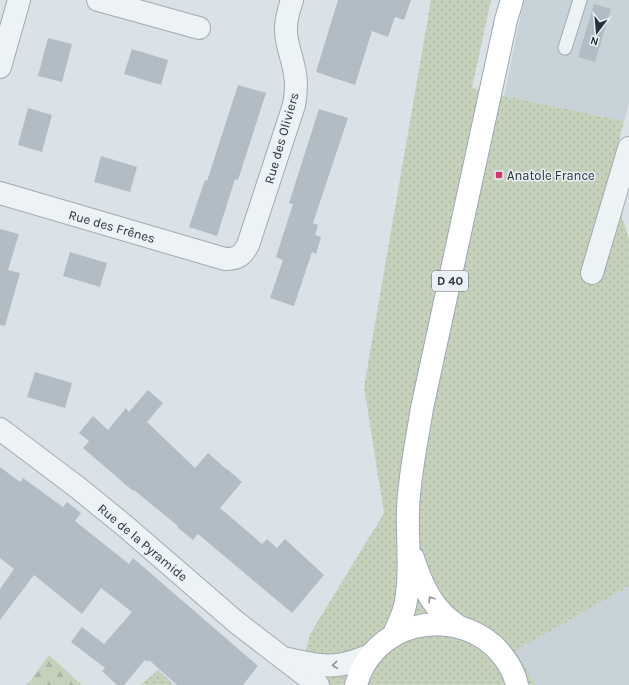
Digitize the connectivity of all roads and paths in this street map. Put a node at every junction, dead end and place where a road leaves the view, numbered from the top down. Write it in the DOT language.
graph roads {
  1 [pos="19,0"];
  2 [pos="98,0"];
  3 [pos="292,0"];
  4 [pos="580,0"];
  5 [pos="508,7"];
  6 [pos="199,28"];
  7 [pos="565,48"];
  8 [pos="0,67"];
  9 [pos="629,148"];
  10 [pos="0,193"];
  11 [pos="225,259"];
  12 [pos="592,273"];
  13 [pos="0,429"];
  14 [pos="408,544"];
  15 [pos="458,627"];
  16 [pos="394,636"];
  17 [pos="372,654"];
  18 [pos="284,658"];
  19 [pos="318,685"];
  20 [pos="356,685"];
  21 [pos="517,685"];
  1 -- 8 [label="street"];
  2 -- 6 [label="street"];
  3 -- 11 [label="street, Rue des Oliviers"];
  4 -- 7 [label="lane"];
  5 -- 14 [label="main road, D 40"];
  9 -- 12 [label="street"];
  10 -- 11 [label="street, Rue des Frênes"];
  13 -- 18 [label="street, Rue de la Pyramide"];
  15 -- 14 [label="main road, D 40, one-way"];
  14 -- 16 [label="main road, D 40"];
  15 -- 16 [label="main road"];
  15 -- 21 [label="main road"];
  16 -- 17 [label="main road"];
  17 -- 18 [label="street, Rue de la Pyramide, one-way"];
  17 -- 20 [label="main road"];
  18 -- 19 [label="street, Rue de la Pyramide"];
}
